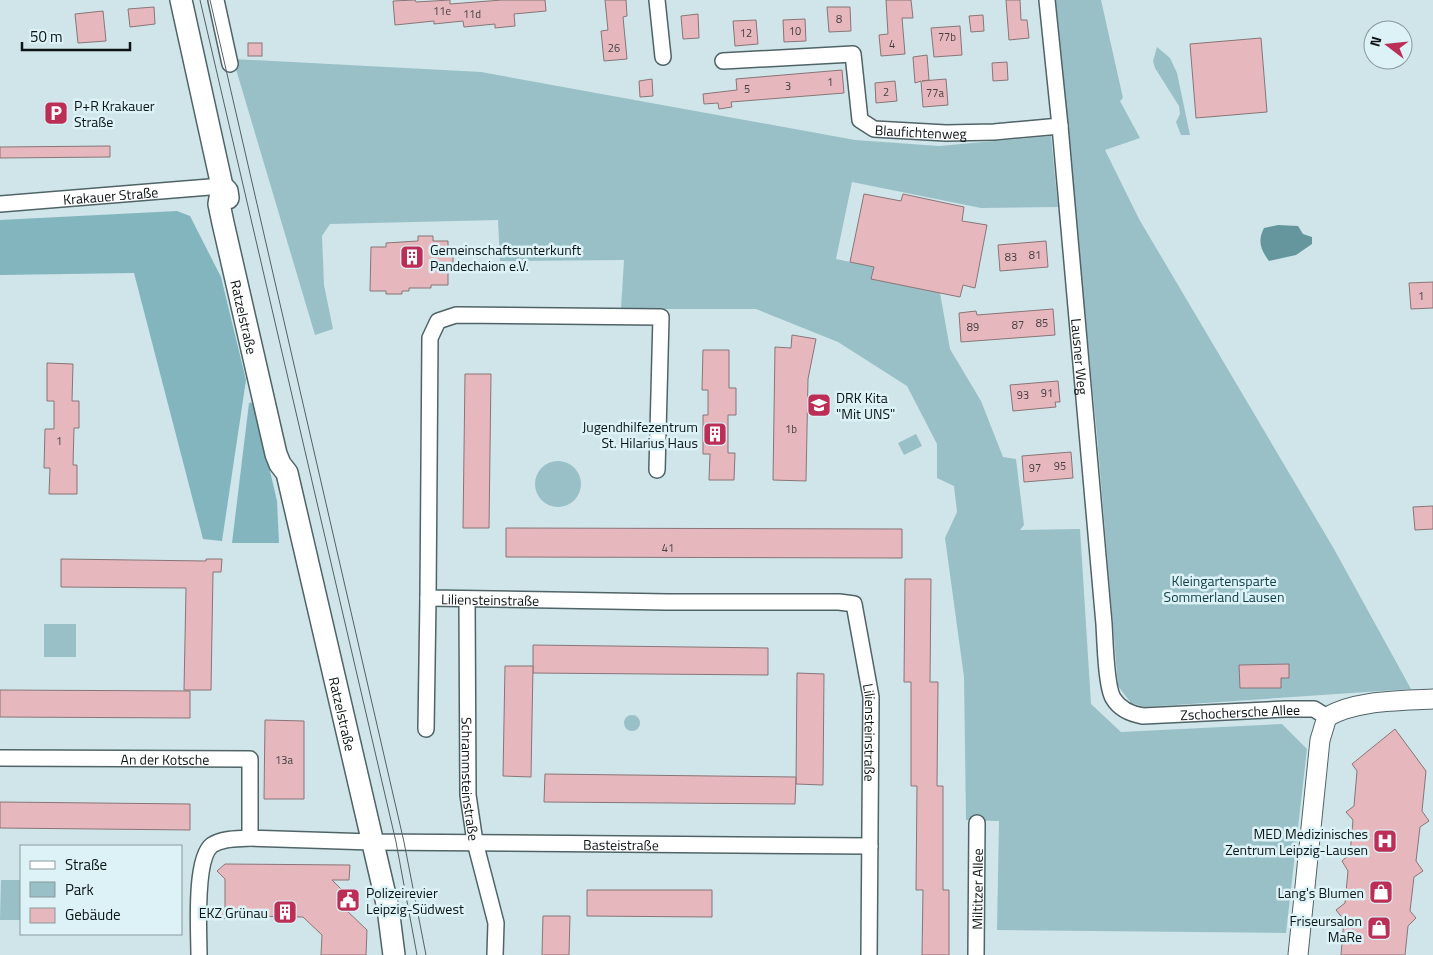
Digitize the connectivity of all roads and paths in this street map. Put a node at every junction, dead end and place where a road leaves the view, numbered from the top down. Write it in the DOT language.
graph roads {
  1 [pos="181,0"];
  2 [pos="216,0"];
  3 [pos="656,0"];
  4 [pos="1047,0"];
  5 [pos="662,56"];
  6 [pos="723,61"];
  7 [pos="230,64"];
  8 [pos="1060,126"];
  9 [pos="222,186"];
  10 [pos="0,204"];
  11 [pos="658,470"];
  12 [pos="428,598"];
  13 [pos="468,599"];
  14 [pos="1433,699"];
  15 [pos="1121,708"];
  16 [pos="1327,717"];
  17 [pos="426,729"];
  18 [pos="0,758"];
  19 [pos="977,823"];
  20 [pos="250,838"];
  21 [pos="372,842"];
  22 [pos="476,842"];
  23 [pos="870,846"];
  24 [pos="199,955"];
  25 [pos="394,955"];
  26 [pos="495,955"];
  27 [pos="869,955"];
  28 [pos="976,955"];
  29 [pos="1298,955"];
  1 -- 9 [label="main road, Ratzelstraße"];
  2 -- 7 [label="street"];
  3 -- 5 [label="street"];
  4 -- 8 [label="street, Lausner Weg"];
  6 -- 8 [label="street, Blaufichtenweg"];
  8 -- 15 [label="street, Lausner Weg"];
  9 -- 10 [label="street, Krakauer Straße"];
  9 -- 21 [label="main road, Ratzelstraße"];
  11 -- 12 [label="street, Liliensteinstraße"];
  12 -- 13 [label="street, Liliensteinstraße"];
  12 -- 17 [label="street"];
  13 -- 22 [label="street, Schrammsteinstraße"];
  13 -- 23 [label="street, Liliensteinstraße"];
  14 -- 16 [label="street"];
  15 -- 16 [label="street, Zschochersche Allee"];
  16 -- 29 [label="street"];
  18 -- 20 [label="street, An der Kotsche"];
  19 -- 28 [label="street, Miltitzer Allee"];
  20 -- 21 [label="street"];
  20 -- 24 [label="street"];
  21 -- 22 [label="street, Basteistraße"];
  21 -- 25 [label="main road, Ratzelstraße"];
  22 -- 23 [label="street, Basteistraße"];
  22 -- 26 [label="street, Schrammsteinstraße"];
  23 -- 27 [label="street, Liliensteinstraße"];
}
